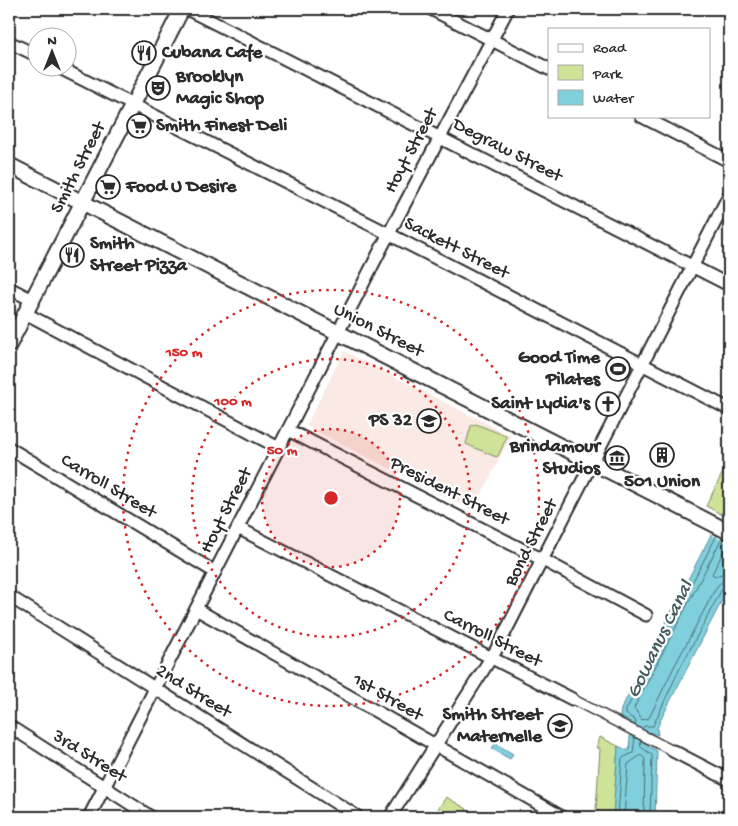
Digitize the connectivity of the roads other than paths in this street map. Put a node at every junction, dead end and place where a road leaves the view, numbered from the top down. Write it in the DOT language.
graph roads {
  1 [pos="182,9"];
  2 [pos="187,9"];
  3 [pos="430,9"];
  4 [pos="508,9"];
  5 [pos="491,39"];
  6 [pos="9,42"];
  7 [pos="28,51"];
  8 [pos="548,68"];
  9 [pos="78,77"];
  10 [pos="133,104"];
  11 [pos="645,118"];
  12 [pos="440,136"];
  13 [pos="729,161"];
  14 [pos="9,165"];
  15 [pos="729,196"];
  16 [pos="82,202"];
  17 [pos="389,234"];
  18 [pos="693,267"];
  19 [pos="729,285"];
  20 [pos="9,288"];
  21 [pos="32,300"];
  22 [pos="25,313"];
  23 [pos="338,332"];
  24 [pos="9,345"];
  25 [pos="643,365"];
  26 [pos="729,409"];
  27 [pos="288,430"];
  28 [pos="9,448"];
  29 [pos="279,448"];
  30 [pos="593,463"];
  31 [pos="238,528"];
  32 [pos="729,532"];
  33 [pos="543,560"];
  34 [pos="215,572"];
  35 [pos="9,596"];
  36 [pos="196,609"];
  37 [pos="646,615"];
  38 [pos="491,658"];
  39 [pos="155,689"];
  40 [pos="572,699"];
  41 [pos="9,726"];
  42 [pos="436,747"];
  43 [pos="673,751"];
  44 [pos="729,780"];
  45 [pos="104,787"];
  46 [pos="89,817"];
  47 [pos="151,817"];
  48 [pos="358,817"];
  49 [pos="390,817"];
  50 [pos="562,817"];
  1 -- 10 [label="street, Smith Street"];
  2 -- 12 [label="street, Degraw Street"];
  3 -- 5 [label="street"];
  4 -- 5 [label="street, Hoyt Street"];
  5 -- 8 [label="street"];
  5 -- 12 [label="street, Hoyt Street"];
  6 -- 7 [label="street"];
  9 -- 10 [label="street, Sackett Street"];
  10 -- 16 [label="street, Smith Street"];
  10 -- 17 [label="street, Sackett Street"];
  11 -- 13 [label="street"];
  12 -- 17 [label="street, Hoyt Street"];
  12 -- 18 [label="street, Degraw Street"];
  14 -- 16 [label="street, Union Street"];
  15 -- 18 [label="street, Bond Street"];
  16 -- 21 [label="street, Smith Street"];
  16 -- 23 [label="street, Union Street"];
  17 -- 23 [label="street, Hoyt Street"];
  17 -- 25 [label="street, Sackett Street"];
  18 -- 19 [label="street, Degraw Street"];
  18 -- 25 [label="street, Bond Street"];
  20 -- 21 [label="street"];
  21 -- 22 [label="street, Smith Street"];
  22 -- 24 [label="street, Smith Street"];
  22 -- 29 [label="street"];
  23 -- 27 [label="street, Hoyt Street"];
  23 -- 30 [label="street, Union Street"];
  25 -- 26 [label="street, Sackett Street"];
  25 -- 30 [label="street, Bond Street"];
  27 -- 29 [label="street, Hoyt Street"];
  27 -- 33 [label="street, President Street"];
  28 -- 34 [label="street, Carroll Street"];
  29 -- 31 [label="street, Hoyt Street"];
  30 -- 32 [label="street, Union Street"];
  30 -- 33 [label="street, Bond Street"];
  31 -- 34 [label="street, Hoyt Street"];
  31 -- 38 [label="street, Carroll Street"];
  33 -- 37 [label="street, President Street"];
  33 -- 38 [label="street, Bond Street"];
  34 -- 36 [label="street, Hoyt Street"];
  35 -- 39 [label="street, 2nd Street"];
  36 -- 39 [label="street, Hoyt Street"];
  36 -- 42 [label="street, 1st Street"];
  38 -- 40 [label="street, Carroll Street"];
  38 -- 42 [label="street, Bond Street"];
  39 -- 45 [label="street, Hoyt Street"];
  39 -- 48 [label="street, 2nd Street"];
  40 -- 43 [label="street, Carroll Street"];
  41 -- 45 [label="street, 3rd Street"];
  42 -- 49 [label="street, Bond Street"];
  42 -- 50 [label="street, 1st Street"];
  43 -- 44 [label="street, Carroll Street"];
  45 -- 46 [label="street, Hoyt Street"];
  45 -- 47 [label="street, 3rd Street"];
}
